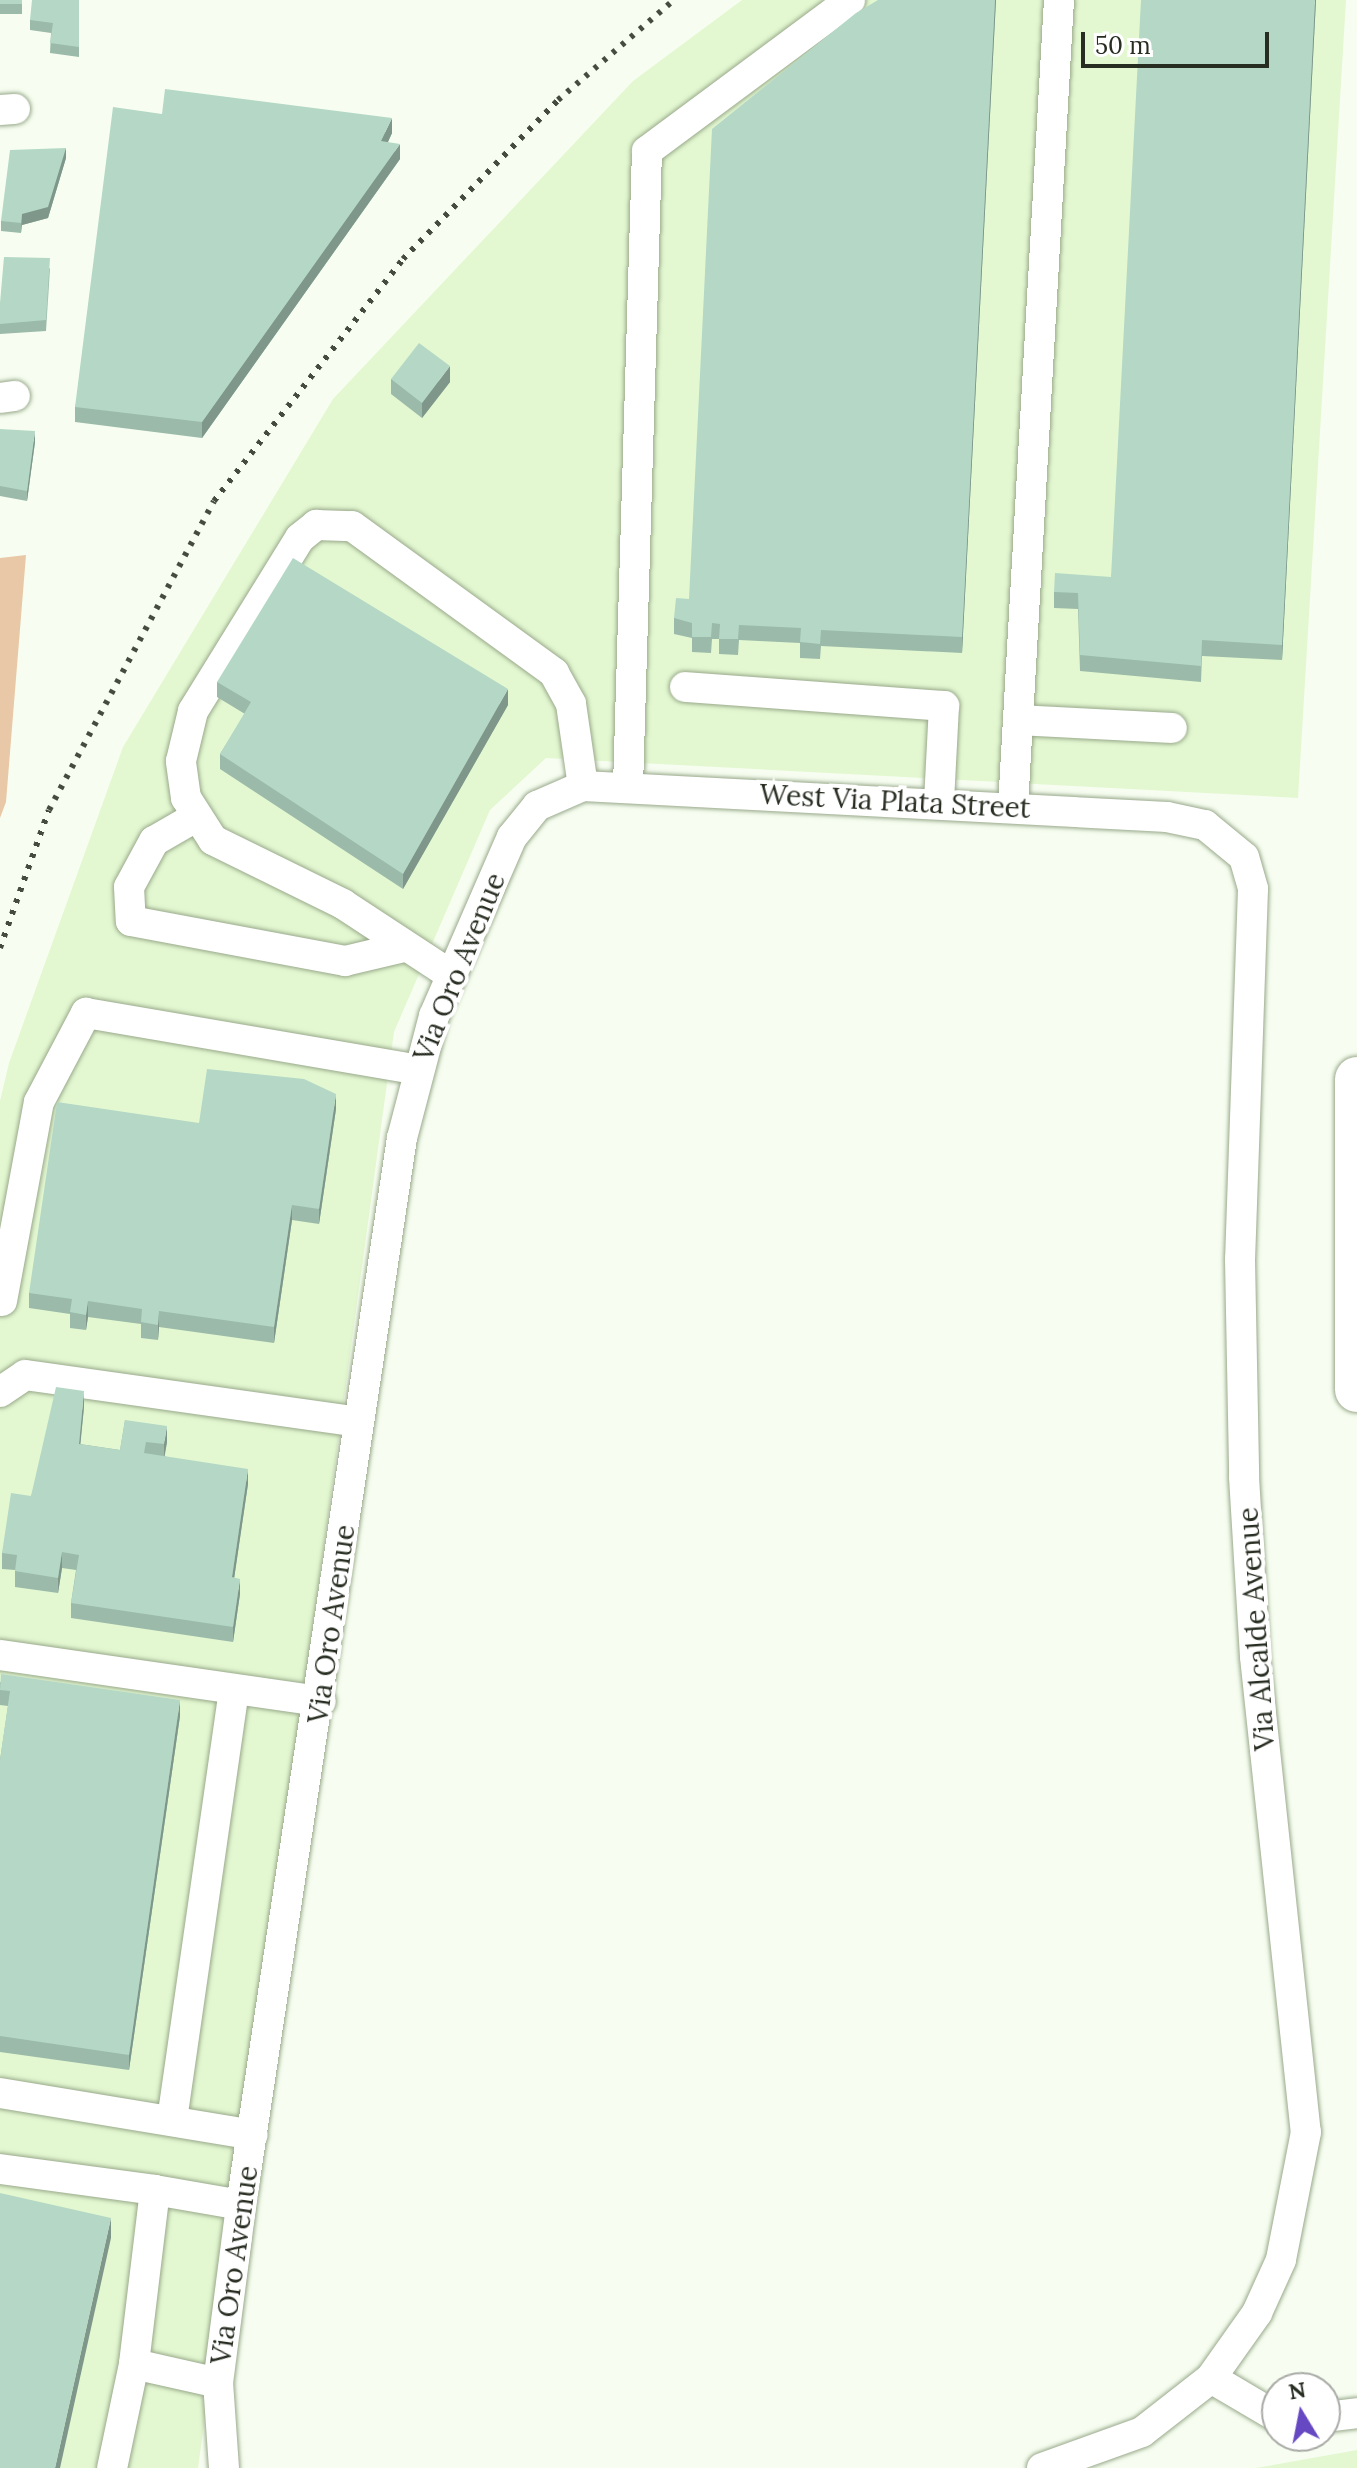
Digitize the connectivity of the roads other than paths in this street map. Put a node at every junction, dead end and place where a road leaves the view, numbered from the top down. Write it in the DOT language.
graph roads {
  1 [pos="850,0"];
  2 [pos="1059,0"];
  3 [pos="685,687"];
  4 [pos="1018,720"];
  5 [pos="1172,728"];
  6 [pos="583,786"];
  7 [pos="628,787"];
  8 [pos="939,803"];
  9 [pos="537,806"];
  10 [pos="1013,807"];
  11 [pos="194,818"];
  12 [pos="1244,857"];
  13 [pos="404,947"];
  14 [pos="451,975"];
  15 [pos="418,1070"];
  16 [pos="1357,1079"];
  17 [pos="2,1301"];
  18 [pos="1357,1390"];
  19 [pos="0,1392"];
  20 [pos="358,1422"];
  21 [pos="0,1655"];
  22 [pos="234,1689"];
  23 [pos="321,1701"];
  24 [pos="0,2093"];
  25 [pos="172,2120"];
  26 [pos="253,2135"];
  27 [pos="0,2169"];
  28 [pos="155,2190"];
  29 [pos="241,2205"];
  30 [pos="134,2364"];
  31 [pos="1211,2378"];
  32 [pos="218,2383"];
  33 [pos="1261,2408"];
  34 [pos="112,2468"];
  35 [pos="224,2468"];
  36 [pos="1042,2468"];
  1 -- 7 [label="street"];
  2 -- 4 [label="street"];
  3 -- 8 [label="street"];
  4 -- 5 [label="street"];
  4 -- 10 [label="street"];
  6 -- 7 [label="street, West Via Plata Street"];
  6 -- 9 [label="street, West Via Plata Street"];
  6 -- 11 [label="street"];
  7 -- 8 [label="street, West Via Plata Street"];
  8 -- 10 [label="street, West Via Plata Street"];
  9 -- 14 [label="street, Via Oro Avenue"];
  10 -- 12 [label="street, West Via Plata Street"];
  11 -- 13 [label="street"];
  11 -- 13 [label="street"];
  12 -- 31 [label="street, Via Alcalde Avenue"];
  13 -- 14 [label="street"];
  14 -- 15 [label="street, Via Oro Avenue"];
  15 -- 17 [label="street"];
  15 -- 20 [label="street, Via Oro Avenue"];
  16 -- 18 [label="highway"];
  19 -- 20 [label="street"];
  20 -- 23 [label="street, Via Oro Avenue"];
  21 -- 22 [label="street"];
  22 -- 23 [label="street"];
  22 -- 25 [label="street"];
  23 -- 26 [label="street, Via Oro Avenue"];
  24 -- 25 [label="street"];
  25 -- 26 [label="street"];
  26 -- 29 [label="street, Via Oro Avenue"];
  27 -- 28 [label="street"];
  28 -- 29 [label="street"];
  28 -- 30 [label="street"];
  29 -- 32 [label="street, Via Oro Avenue"];
  30 -- 32 [label="street"];
  30 -- 34 [label="street"];
  31 -- 33 [label="street"];
  31 -- 36 [label="street, Via Alcalde Avenue"];
  32 -- 35 [label="street, Via Oro Avenue"];
}
